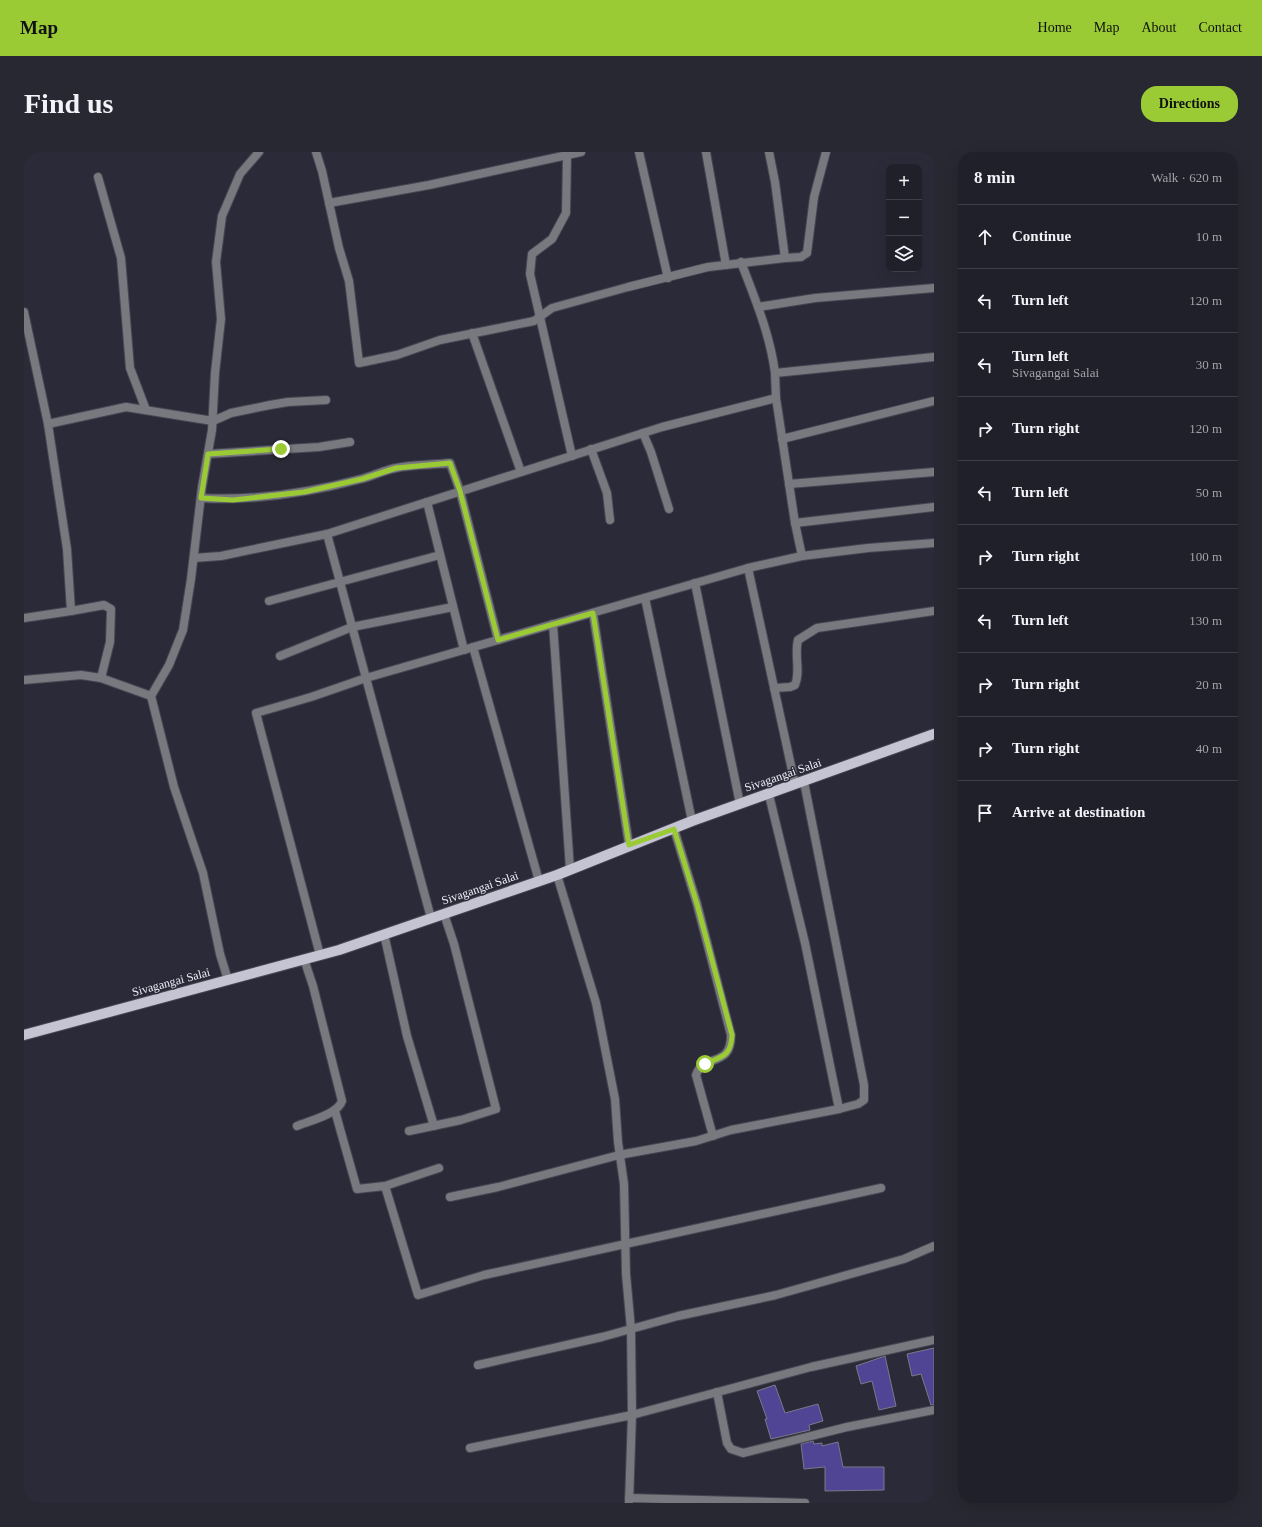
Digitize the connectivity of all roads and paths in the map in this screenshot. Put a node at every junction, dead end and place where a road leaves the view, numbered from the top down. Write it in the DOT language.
graph roads {
  1 [pos="259,152"];
  2 [pos="316,152"];
  3 [pos="580,152"];
  4 [pos="639,152"];
  5 [pos="706,152"];
  6 [pos="769,152"];
  7 [pos="826,152"];
  8 [pos="551,156"];
  9 [pos="567,156"];
  10 [pos="98,177"];
  11 [pos="329,203"];
  12 [pos="785,258"];
  13 [pos="741,262"];
  14 [pos="726,265"];
  15 [pos="668,278"];
  16 [pos="934,288"];
  17 [pos="758,307"];
  18 [pos="24,312"];
  19 [pos="539,317"];
  20 [pos="472,333"];
  21 [pos="934,357"];
  22 [pos="774,373"];
  23 [pos="776,398"];
  24 [pos="326,400"];
  25 [pos="934,401"];
  26 [pos="146,410"];
  27 [pos="213,421"];
  28 [pos="48,424"];
  29 [pos="643,433"];
  30 [pos="782,439"];
  31 [pos="350,442"];
  32 [pos="592,449"];
  33 [pos="208,454"];
  34 [pos="572,456"];
  35 [pos="521,472"];
  36 [pos="934,472"];
  37 [pos="789,484"];
  38 [pos="460,491"];
  39 [pos="201,498"];
  40 [pos="427,502"];
  41 [pos="934,507"];
  42 [pos="669,508"];
  43 [pos="610,520"];
  44 [pos="794,522"];
  45 [pos="327,534"];
  46 [pos="934,543"];
  47 [pos="440,555"];
  48 [pos="802,556"];
  49 [pos="194,558"];
  50 [pos="748,568"];
  51 [pos="340,582"];
  52 [pos="695,583"];
  53 [pos="645,598"];
  54 [pos="269,601"];
  55 [pos="453,607"];
  56 [pos="71,611"];
  57 [pos="934,611"];
  58 [pos="593,613"];
  59 [pos="24,618"];
  60 [pos="553,624"];
  61 [pos="352,628"];
  62 [pos="498,640"];
  63 [pos="473,647"];
  64 [pos="464,650"];
  65 [pos="280,656"];
  66 [pos="101,678"];
  67 [pos="366,678"];
  68 [pos="24,680"];
  69 [pos="774,688"];
  70 [pos="151,696"];
  71 [pos="934,734"];
  72 [pos="799,783"];
  73 [pos="769,794"];
  74 [pos="740,804"];
  75 [pos="692,821"];
  76 [pos="674,829"];
  77 [pos="629,845"];
  78 [pos="570,869"];
  79 [pos="557,875"];
  80 [pos="539,881"];
  81 [pos="444,914"];
  82 [pos="431,918"];
  83 [pos="384,934"];
  84 [pos="320,955"];
  85 [pos="304,959"];
  86 [pos="228,980"];
  87 [pos="24,1035"];
  88 [pos="840,1109"];
  89 [pos="335,1111"];
  90 [pos="296,1126"];
  91 [pos="434,1126"];
  92 [pos="409,1131"];
  93 [pos="712,1136"];
  94 [pos="619,1155"];
  95 [pos="439,1168"];
  96 [pos="385,1186"];
  97 [pos="881,1188"];
  98 [pos="450,1197"];
  99 [pos="626,1245"];
  100 [pos="934,1246"];
  101 [pos="631,1329"];
  102 [pos="934,1340"];
  103 [pos="478,1365"];
  104 [pos="717,1392"];
  105 [pos="934,1410"];
  106 [pos="632,1415"];
  107 [pos="470,1448"];
  108 [pos="629,1500"];
  109 [pos="805,1503"];
  1 -- 27 [label="street"];
  2 -- 11 [label="street"];
  3 -- 9 [label="street"];
  4 -- 15 [label="street"];
  5 -- 14 [label="street"];
  6 -- 12 [label="street"];
  7 -- 12 [label="street"];
  8 -- 9 [label="street"];
  8 -- 11 [label="street"];
  9 -- 19 [label="street"];
  10 -- 26 [label="street"];
  11 -- 20 [label="street"];
  12 -- 13 [label="street"];
  13 -- 14 [label="street"];
  13 -- 17 [label="street"];
  14 -- 15 [label="street"];
  15 -- 19 [label="street"];
  16 -- 17 [label="street"];
  17 -- 22 [label="street"];
  18 -- 28 [label="street"];
  19 -- 20 [label="street"];
  19 -- 34 [label="street"];
  20 -- 35 [label="street"];
  21 -- 22 [label="street"];
  22 -- 23 [label="street"];
  23 -- 29 [label="street"];
  23 -- 30 [label="street"];
  24 -- 27 [label="street"];
  25 -- 30 [label="street"];
  26 -- 27 [label="street"];
  26 -- 28 [label="street"];
  27 -- 33 [label="street"];
  28 -- 56 [label="street"];
  29 -- 32 [label="street"];
  29 -- 42 [label="street"];
  30 -- 37 [label="street"];
  31 -- 33 [label="street"];
  32 -- 34 [label="street"];
  32 -- 43 [label="street"];
  33 -- 39 [label="street"];
  34 -- 35 [label="street"];
  35 -- 38 [label="street"];
  36 -- 37 [label="street"];
  37 -- 44 [label="street"];
  38 -- 39 [label="street"];
  38 -- 40 [label="street"];
  38 -- 62 [label="street"];
  39 -- 49 [label="street"];
  40 -- 45 [label="street"];
  40 -- 47 [label="street"];
  41 -- 44 [label="street"];
  44 -- 48 [label="street"];
  45 -- 49 [label="street"];
  45 -- 51 [label="street"];
  46 -- 48 [label="street"];
  47 -- 51 [label="street"];
  47 -- 55 [label="street"];
  48 -- 50 [label="street"];
  49 -- 70 [label="street"];
  50 -- 52 [label="street"];
  50 -- 69 [label="street"];
  51 -- 54 [label="street"];
  51 -- 61 [label="street"];
  52 -- 53 [label="street"];
  52 -- 74 [label="street"];
  53 -- 58 [label="street"];
  53 -- 75 [label="street"];
  55 -- 61 [label="street"];
  55 -- 64 [label="street"];
  56 -- 59 [label="street"];
  56 -- 66 [label="street"];
  57 -- 69 [label="street"];
  58 -- 60 [label="street"];
  58 -- 77 [label="street"];
  60 -- 62 [label="street"];
  60 -- 78 [label="street"];
  61 -- 65 [label="street"];
  61 -- 67 [label="street"];
  62 -- 63 [label="street"];
  63 -- 64 [label="street"];
  63 -- 80 [label="street"];
  64 -- 67 [label="street"];
  66 -- 68 [label="street"];
  66 -- 70 [label="street"];
  67 -- 82 [label="street"];
  67 -- 84 [label="street"];
  69 -- 72 [label="street"];
  70 -- 86 [label="street"];
  71 -- 72 [label="main road, Sivagangai Salai"];
  72 -- 73 [label="main road, Sivagangai Salai"];
  72 -- 88 [label="street"];
  73 -- 74 [label="main road, Sivagangai Salai"];
  73 -- 88 [label="street"];
  74 -- 75 [label="main road, Sivagangai Salai"];
  75 -- 76 [label="main road, Sivagangai Salai"];
  76 -- 77 [label="main road, Sivagangai Salai"];
  76 -- 93 [label="street"];
  77 -- 78 [label="main road, Sivagangai Salai"];
  78 -- 79 [label="main road, Sivagangai Salai"];
  79 -- 80 [label="main road, Sivagangai Salai"];
  79 -- 94 [label="street"];
  80 -- 81 [label="main road, Sivagangai Salai"];
  81 -- 82 [label="main road, Sivagangai Salai"];
  81 -- 91 [label="street"];
  82 -- 83 [label="main road, Sivagangai Salai"];
  83 -- 84 [label="main road, Sivagangai Salai"];
  83 -- 91 [label="street"];
  84 -- 85 [label="main road, Sivagangai Salai"];
  85 -- 86 [label="main road, Sivagangai Salai"];
  85 -- 89 [label="street"];
  86 -- 87 [label="main road, Sivagangai Salai"];
  88 -- 93 [label="street"];
  89 -- 90 [label="street"];
  89 -- 96 [label="street"];
  91 -- 92 [label="street"];
  93 -- 94 [label="street"];
  94 -- 98 [label="street"];
  94 -- 99 [label="street"];
  95 -- 96 [label="street"];
  96 -- 99 [label="street"];
  97 -- 99 [label="street"];
  99 -- 101 [label="street"];
  100 -- 101 [label="street"];
  101 -- 103 [label="street"];
  101 -- 106 [label="street"];
  102 -- 104 [label="street"];
  104 -- 105 [label="street"];
  104 -- 106 [label="street"];
  106 -- 107 [label="street"];
  106 -- 108 [label="street"];
  108 -- 109 [label="street"];
}
